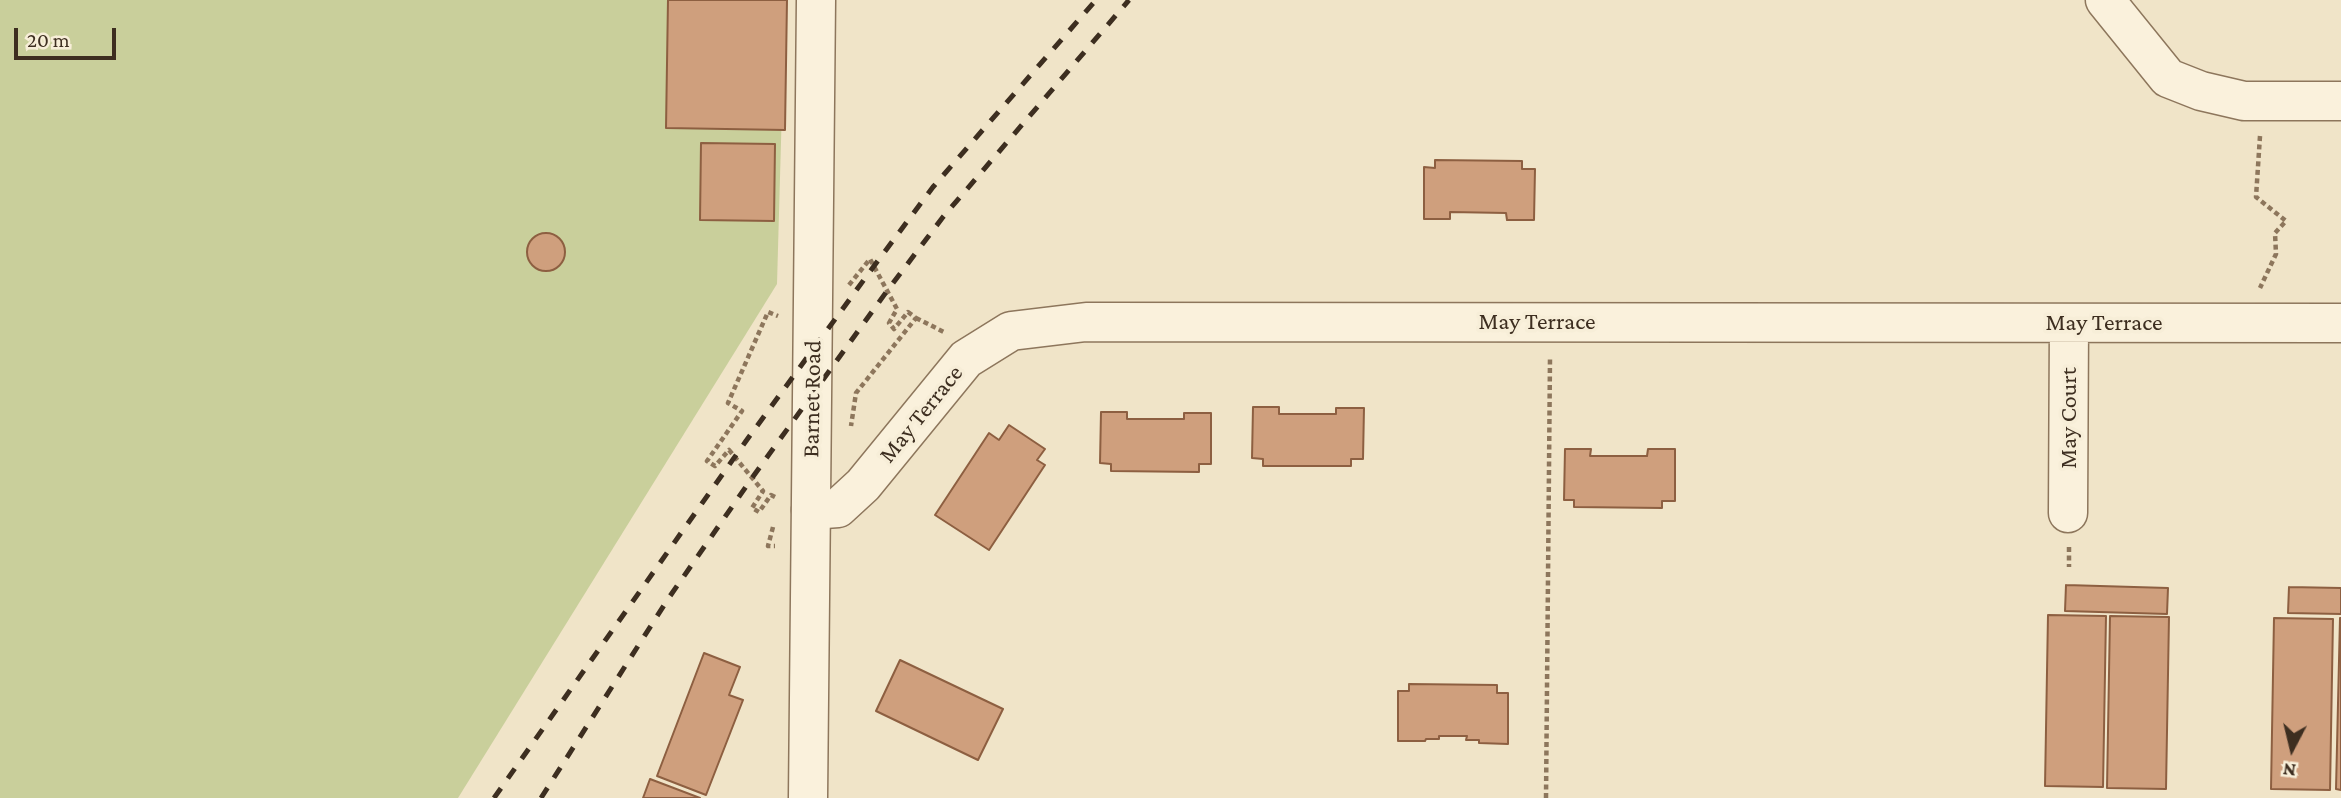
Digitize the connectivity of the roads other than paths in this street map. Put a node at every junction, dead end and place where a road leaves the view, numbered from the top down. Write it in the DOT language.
graph roads {
  1 [pos="816,0"];
  2 [pos="2105,0"];
  3 [pos="2341,102"];
  4 [pos="2069,323"];
  5 [pos="2341,323"];
  6 [pos="2068,513"];
  7 [pos="800,519"];
  8 [pos="808,798"];
  1 -- 7 [label="street, Barnet Road"];
  2 -- 3 [label="street"];
  4 -- 5 [label="street, May Terrace"];
  4 -- 6 [label="street, May Court"];
  4 -- 7 [label="street, May Terrace"];
  7 -- 8 [label="street, Barnet Road"];
}
